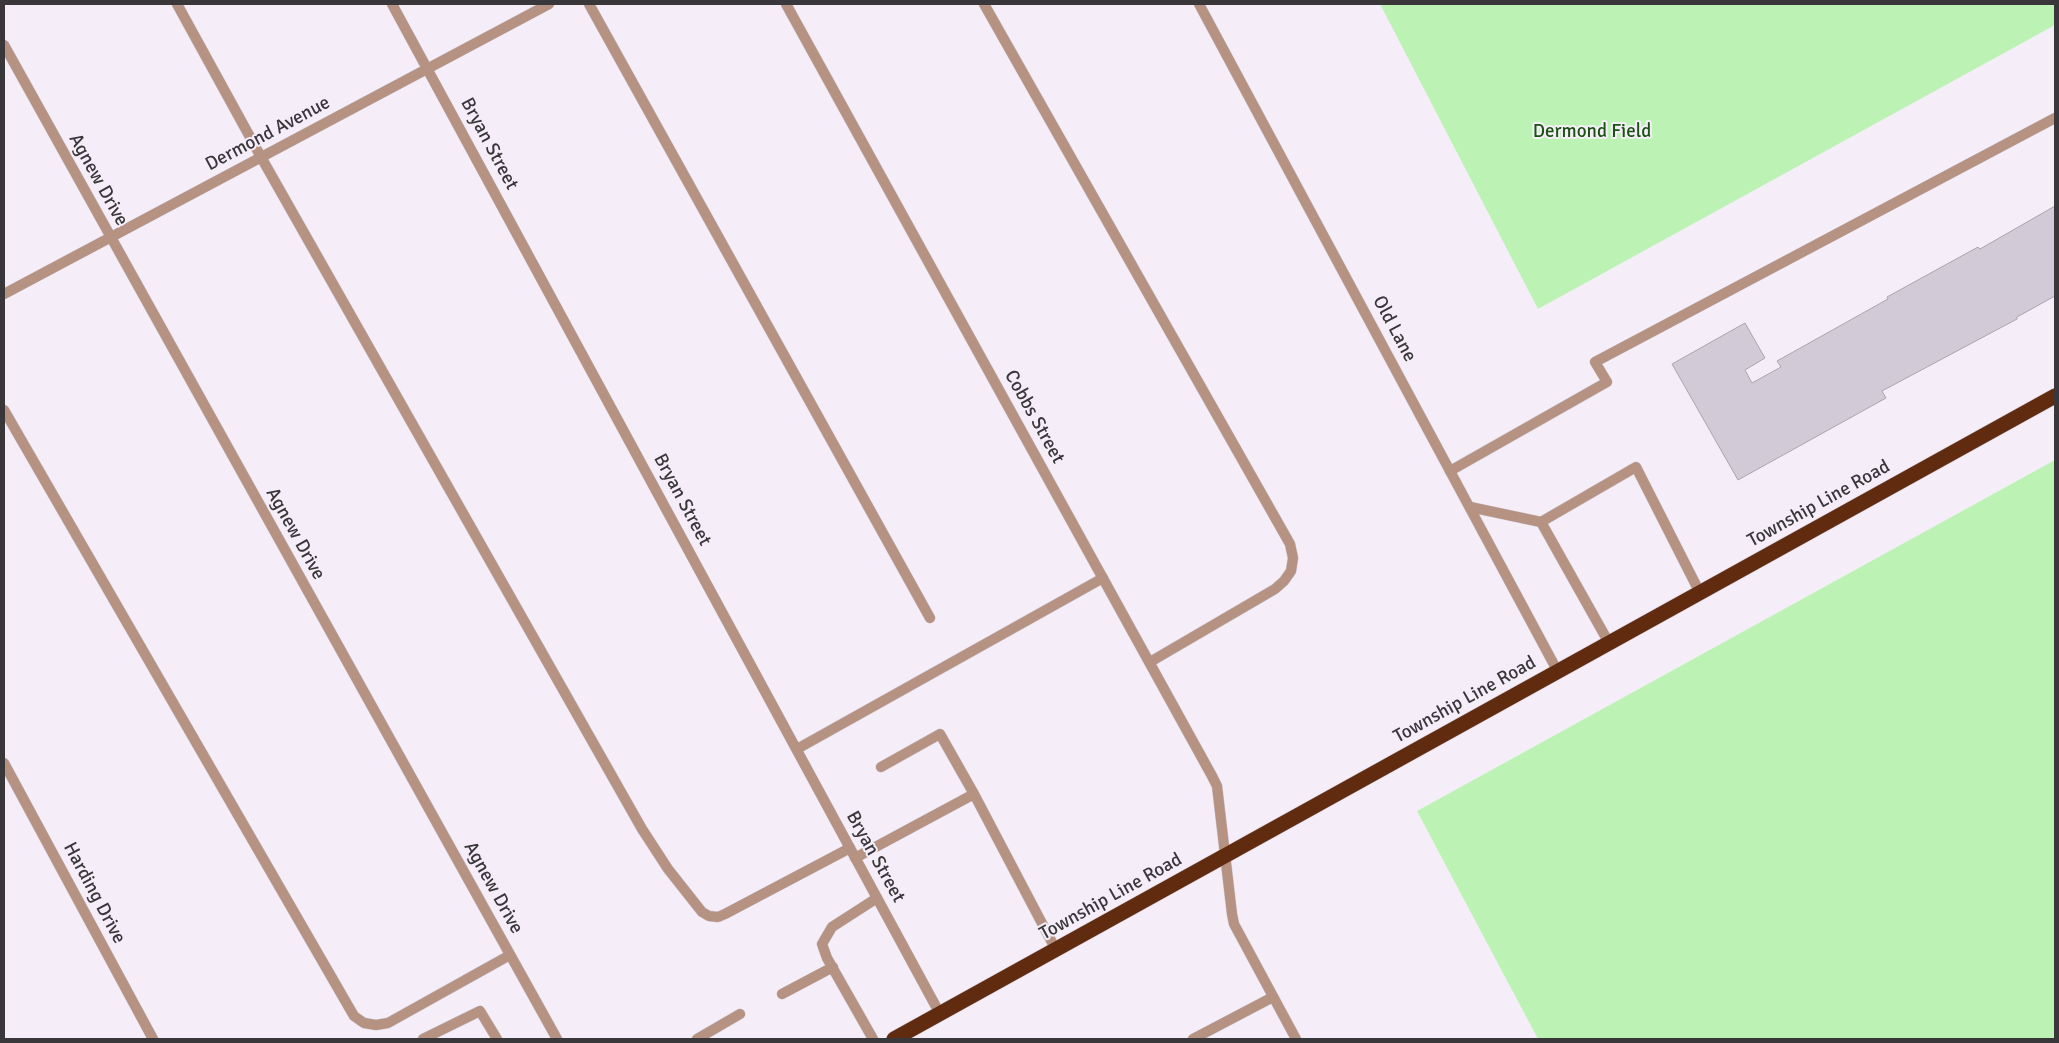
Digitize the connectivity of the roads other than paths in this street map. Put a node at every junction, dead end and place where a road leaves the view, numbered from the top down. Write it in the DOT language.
graph roads {
  1 [pos="177,4"];
  2 [pos="392,4"];
  3 [pos="549,4"];
  4 [pos="589,4"];
  5 [pos="786,4"];
  6 [pos="984,4"];
  7 [pos="1198,4"];
  8 [pos="4,45"];
  9 [pos="428,69"];
  10 [pos="2055,118"];
  11 [pos="262,157"];
  12 [pos="110,237"];
  13 [pos="4,294"];
  14 [pos="2055,396"];
  15 [pos="4,410"];
  16 [pos="1450,471"];
  17 [pos="1470,507"];
  18 [pos="1541,522"];
  19 [pos="1103,578"];
  20 [pos="1700,593"];
  21 [pos="930,618"];
  22 [pos="1609,643"];
  23 [pos="1150,662"];
  24 [pos="1558,672"];
  25 [pos="796,749"];
  26 [pos="4,763"];
  27 [pos="880,767"];
  28 [pos="974,794"];
  29 [pos="850,848"];
  30 [pos="1225,856"];
  31 [pos="856,858"];
  32 [pos="877,898"];
  33 [pos="1056,950"];
  34 [pos="510,955"];
  35 [pos="833,967"];
  36 [pos="782,994"];
  37 [pos="1273,998"];
  38 [pos="740,1014"];
  39 [pos="940,1014"];
  40 [pos="153,1039"];
  41 [pos="423,1039"];
  42 [pos="497,1039"];
  43 [pos="557,1039"];
  44 [pos="697,1039"];
  45 [pos="873,1039"];
  46 [pos="894,1039"];
  47 [pos="1193,1039"];
  48 [pos="1296,1039"];
  1 -- 11 [label="street"];
  2 -- 9 [label="street, Bryan Street"];
  3 -- 9 [label="street, Dermond Avenue"];
  4 -- 21 [label="street"];
  5 -- 19 [label="street, Cobbs Street"];
  6 -- 23 [label="street"];
  7 -- 16 [label="street, Old Lane"];
  8 -- 12 [label="street, Agnew Drive"];
  9 -- 11 [label="street, Dermond Avenue"];
  9 -- 25 [label="street, Bryan Street"];
  10 -- 16 [label="street"];
  11 -- 12 [label="street, Dermond Avenue"];
  11 -- 29 [label="street"];
  12 -- 13 [label="street, Dermond Avenue"];
  12 -- 34 [label="street, Agnew Drive"];
  14 -- 20 [label="highway, Township Line Road"];
  15 -- 34 [label="street"];
  16 -- 17 [label="street, Old Lane"];
  17 -- 18 [label="street"];
  17 -- 24 [label="street, Old Lane"];
  18 -- 20 [label="street"];
  18 -- 22 [label="street"];
  19 -- 23 [label="street, Cobbs Street"];
  19 -- 25 [label="street"];
  20 -- 22 [label="highway, Township Line Road"];
  22 -- 24 [label="highway, Township Line Road"];
  23 -- 30 [label="street, Cobbs Street"];
  24 -- 30 [label="highway, Township Line Road"];
  25 -- 29 [label="street, Bryan Street"];
  26 -- 40 [label="street, Harding Drive"];
  27 -- 28 [label="street"];
  28 -- 31 [label="street"];
  28 -- 33 [label="street"];
  29 -- 31 [label="street, Bryan Street"];
  30 -- 33 [label="highway, Township Line Road"];
  30 -- 37 [label="street, Cobbs Street"];
  31 -- 32 [label="street, Bryan Street"];
  32 -- 35 [label="street"];
  32 -- 39 [label="street, Bryan Street"];
  33 -- 39 [label="highway, Township Line Road"];
  34 -- 43 [label="street, Agnew Drive"];
  35 -- 36 [label="street"];
  35 -- 45 [label="street"];
  37 -- 47 [label="street"];
  37 -- 48 [label="street, Cobbs Street"];
  38 -- 44 [label="street"];
  39 -- 46 [label="highway, Township Line Road"];
  41 -- 42 [label="street"];
}
